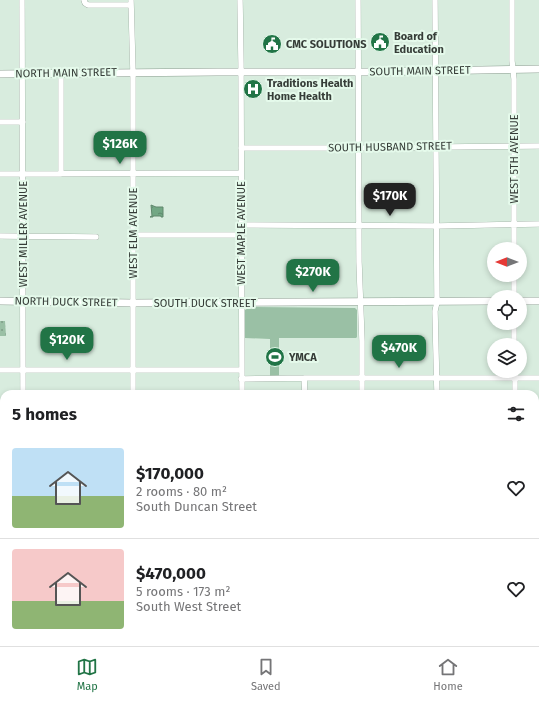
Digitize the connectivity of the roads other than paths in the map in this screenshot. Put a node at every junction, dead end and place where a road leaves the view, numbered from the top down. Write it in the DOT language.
graph roads {
  1 [pos="22,0"];
  2 [pos="84,0"];
  3 [pos="240,0"];
  4 [pos="358,0"];
  5 [pos="435,0"];
  6 [pos="512,0"];
  7 [pos="131,2"];
  8 [pos="513,69"];
  9 [pos="539,69"];
  10 [pos="436,71"];
  11 [pos="241,72"];
  12 [pos="359,72"];
  13 [pos="61,73"];
  14 [pos="133,73"];
  15 [pos="0,74"];
  16 [pos="23,74"];
  17 [pos="0,122"];
  18 [pos="23,122"];
  19 [pos="514,146"];
  20 [pos="539,146"];
  21 [pos="436,147"];
  22 [pos="241,148"];
  23 [pos="360,148"];
  24 [pos="241,173"];
  25 [pos="0,174"];
  26 [pos="23,174"];
  27 [pos="61,174"];
  28 [pos="133,174"];
  29 [pos="514,224"];
  30 [pos="539,224"];
  31 [pos="241,225"];
  32 [pos="360,226"];
  33 [pos="436,226"];
  34 [pos="133,235"];
  35 [pos="241,235"];
  36 [pos="0,236"];
  37 [pos="23,236"];
  38 [pos="96,237"];
  39 [pos="514,242"];
  40 [pos="0,301"];
  41 [pos="23,301"];
  42 [pos="487,301"];
  43 [pos="527,301"];
  44 [pos="539,301"];
  45 [pos="437,302"];
  46 [pos="133,303"];
  47 [pos="241,303"];
  48 [pos="361,303"];
  49 [pos="0,370"];
  50 [pos="23,370"];
  51 [pos="133,370"];
  52 [pos="241,370"];
  53 [pos="304,378"];
  54 [pos="362,378"];
  55 [pos="437,378"];
  56 [pos="487,378"];
  57 [pos="515,378"];
  58 [pos="527,378"];
  59 [pos="539,378"];
  60 [pos="241,379"];
  61 [pos="23,390"];
  62 [pos="133,390"];
  63 [pos="242,390"];
  64 [pos="305,390"];
  65 [pos="362,390"];
  66 [pos="437,390"];
  67 [pos="515,390"];
  1 -- 16 [label="street, WEST MILLER AVENUE"];
  2 -- 7 [label="street"];
  3 -- 11 [label="street, WEST MAPLE AVENUE"];
  4 -- 12 [label="street"];
  5 -- 10 [label="street"];
  6 -- 8 [label="street, WEST 5TH AVENUE"];
  7 -- 14 [label="street, WEST ELM AVENUE"];
  8 -- 9 [label="main road, SOUTH MAIN STREET"];
  8 -- 10 [label="main road, SOUTH MAIN STREET"];
  8 -- 19 [label="street, WEST 5TH AVENUE"];
  10 -- 12 [label="main road, SOUTH MAIN STREET"];
  10 -- 21 [label="street"];
  11 -- 12 [label="main road, SOUTH MAIN STREET"];
  11 -- 14 [label="main road, SOUTH MAIN STREET"];
  11 -- 22 [label="street, WEST MAPLE AVENUE"];
  12 -- 23 [label="street"];
  13 -- 14 [label="main road, NORTH MAIN STREET"];
  13 -- 16 [label="main road, NORTH MAIN STREET"];
  13 -- 27 [label="street"];
  14 -- 28 [label="street, WEST ELM AVENUE"];
  15 -- 16 [label="main road, NORTH MAIN STREET"];
  16 -- 18 [label="street, WEST MILLER AVENUE"];
  17 -- 18 [label="street"];
  18 -- 26 [label="street, WEST MILLER AVENUE"];
  19 -- 20 [label="street, SOUTH HUSBAND STREET"];
  19 -- 21 [label="street, SOUTH HUSBAND STREET"];
  19 -- 29 [label="street, WEST 5TH AVENUE"];
  21 -- 23 [label="street, SOUTH HUSBAND STREET"];
  21 -- 33 [label="street"];
  22 -- 23 [label="street, SOUTH HUSBAND STREET"];
  22 -- 24 [label="street, WEST MAPLE AVENUE"];
  23 -- 32 [label="street"];
  24 -- 28 [label="street"];
  24 -- 31 [label="street, WEST MAPLE AVENUE"];
  25 -- 26 [label="street"];
  26 -- 27 [label="street"];
  26 -- 37 [label="street, WEST MILLER AVENUE"];
  27 -- 28 [label="street"];
  28 -- 34 [label="street, WEST ELM AVENUE"];
  29 -- 30 [label="street"];
  29 -- 33 [label="street"];
  29 -- 39 [label="street, WEST 5TH AVENUE"];
  31 -- 32 [label="street"];
  31 -- 35 [label="street, WEST MAPLE AVENUE"];
  32 -- 33 [label="street"];
  32 -- 48 [label="street"];
  33 -- 45 [label="street"];
  34 -- 35 [label="street"];
  34 -- 46 [label="street, WEST ELM AVENUE"];
  35 -- 47 [label="street, WEST MAPLE AVENUE"];
  36 -- 37 [label="street"];
  37 -- 38 [label="street"];
  37 -- 41 [label="street, WEST MILLER AVENUE"];
  40 -- 41 [label="main road, NORTH DUCK STREET"];
  41 -- 46 [label="main road, NORTH DUCK STREET"];
  41 -- 50 [label="street, WEST MILLER AVENUE"];
  42 -- 45 [label="main road, SOUTH DUCK STREET"];
  43 -- 44 [label="main road"];
  45 -- 48 [label="main road, SOUTH DUCK STREET"];
  45 -- 55 [label="street"];
  46 -- 47 [label="main road, SOUTH DUCK STREET"];
  46 -- 51 [label="street, WEST ELM AVENUE"];
  47 -- 48 [label="main road, SOUTH DUCK STREET"];
  47 -- 52 [label="street, WEST MAPLE AVENUE"];
  48 -- 54 [label="street"];
  49 -- 50 [label="street"];
  50 -- 51 [label="street"];
  50 -- 61 [label="street, WEST MILLER AVENUE"];
  51 -- 52 [label="street"];
  51 -- 62 [label="street, WEST ELM AVENUE"];
  52 -- 60 [label="street, WEST MAPLE AVENUE"];
  53 -- 54 [label="street"];
  53 -- 60 [label="street"];
  53 -- 64 [label="street"];
  54 -- 55 [label="street"];
  54 -- 65 [label="street"];
  55 -- 56 [label="street"];
  55 -- 66 [label="street"];
  57 -- 67 [label="street"];
  58 -- 59 [label="street"];
  60 -- 63 [label="street, WEST MAPLE AVENUE"];
}
